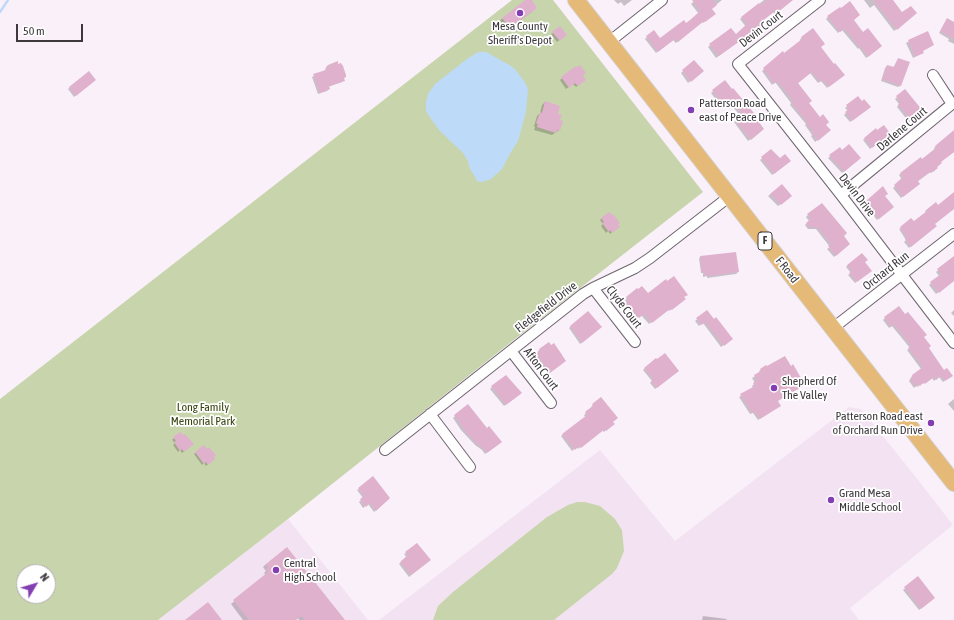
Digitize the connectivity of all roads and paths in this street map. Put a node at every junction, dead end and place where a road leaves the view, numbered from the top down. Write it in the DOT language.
graph roads {
  1 [pos="576,0"];
  2 [pos="662,0"];
  3 [pos="820,0"];
  4 [pos="609,42"];
  5 [pos="738,64"];
  6 [pos="933,75"];
  7 [pos="730,196"];
  8 [pos="841,196"];
  9 [pos="954,234"];
  10 [pos="901,275"];
  11 [pos="593,288"];
  12 [pos="833,328"];
  13 [pos="635,342"];
  14 [pos="954,343"];
  15 [pos="511,350"];
  16 [pos="551,403"];
  17 [pos="430,414"];
  18 [pos="385,450"];
  19 [pos="470,467"];
  20 [pos="954,483"];
  1 -- 4 [label="main road, F Road / F"];
  2 -- 4 [label="street"];
  3 -- 5 [label="street, Devin Court"];
  4 -- 7 [label="main road, F Road / F"];
  5 -- 8 [label="street, Devin Drive"];
  6 -- 8 [label="street, Darlene Court"];
  7 -- 11 [label="street, Fledgefield Drive"];
  7 -- 12 [label="main road, F Road / F"];
  8 -- 10 [label="street, Devin Drive"];
  9 -- 10 [label="street, Orchard Run"];
  10 -- 12 [label="street, Orchard Run"];
  10 -- 14 [label="street, Devin Drive"];
  11 -- 13 [label="street, Clyde Court"];
  11 -- 15 [label="street, Fledgefield Drive"];
  12 -- 20 [label="main road, F Road / F"];
  15 -- 16 [label="street, Afton Court"];
  15 -- 17 [label="street, Fledgefield Drive"];
  17 -- 18 [label="street, Fledgefield Drive"];
  17 -- 19 [label="street"];
}
